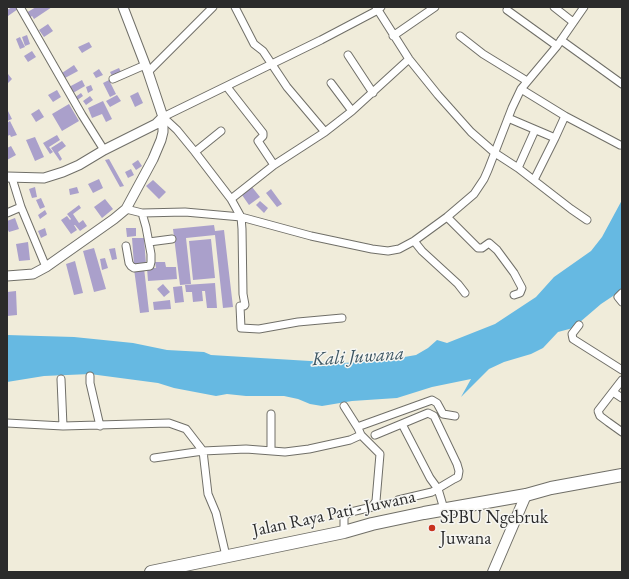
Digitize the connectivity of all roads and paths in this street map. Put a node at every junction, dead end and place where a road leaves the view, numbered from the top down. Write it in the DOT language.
graph roads {
  1 [pos="20,7"];
  2 [pos="123,7"];
  3 [pos="212,7"];
  4 [pos="235,7"];
  5 [pos="435,7"];
  6 [pos="554,7"];
  7 [pos="584,7"];
  8 [pos="378,8"];
  9 [pos="507,10"];
  10 [pos="573,22"];
  11 [pos="393,36"];
  12 [pos="460,36"];
  13 [pos="559,43"];
  14 [pos="348,56"];
  15 [pos="409,59"];
  16 [pos="273,64"];
  17 [pos="147,69"];
  18 [pos="113,79"];
  19 [pos="527,81"];
  20 [pos="331,83"];
  21 [pos="622,84"];
  22 [pos="227,87"];
  23 [pos="521,89"];
  24 [pos="373,93"];
  25 [pos="352,111"];
  26 [pos="565,116"];
  27 [pos="163,118"];
  28 [pos="508,118"];
  29 [pos="535,130"];
  30 [pos="221,132"];
  31 [pos="325,132"];
  32 [pos="555,138"];
  33 [pos="620,145"];
  34 [pos="104,150"];
  35 [pos="195,152"];
  36 [pos="495,154"];
  37 [pos="274,165"];
  38 [pos="518,168"];
  39 [pos="9,178"];
  40 [pos="534,180"];
  41 [pos="231,199"];
  42 [pos="21,207"];
  43 [pos="126,209"];
  44 [pos="7,213"];
  45 [pos="142,213"];
  46 [pos="241,217"];
  47 [pos="447,217"];
  48 [pos="587,220"];
  49 [pos="172,239"];
  50 [pos="414,241"];
  51 [pos="149,242"];
  52 [pos="126,246"];
  53 [pos="46,267"];
  54 [pos="7,276"];
  55 [pos="465,293"];
  56 [pos="622,293"];
  57 [pos="514,295"];
  58 [pos="622,302"];
  59 [pos="342,318"];
  60 [pos="579,325"];
  61 [pos="622,370"];
  62 [pos="90,376"];
  63 [pos="61,379"];
  64 [pos="621,382"];
  65 [pos="614,392"];
  66 [pos="622,398"];
  67 [pos="344,406"];
  68 [pos="272,414"];
  69 [pos="455,416"];
  70 [pos="7,423"];
  71 [pos="402,424"];
  72 [pos="63,426"];
  73 [pos="100,426"];
  74 [pos="360,432"];
  75 [pos="622,432"];
  76 [pos="376,435"];
  77 [pos="203,451"];
  78 [pos="271,451"];
  79 [pos="154,458"];
  80 [pos="622,474"];
  81 [pos="438,489"];
  82 [pos="526,495"];
  83 [pos="398,500"];
  84 [pos="444,509"];
  85 [pos="344,532"];
  86 [pos="226,556"];
  87 [pos="151,572"];
  88 [pos="493,572"];
  1 -- 34 [label="street"];
  2 -- 17 [label="main road"];
  3 -- 17 [label="street"];
  4 -- 16 [label="street"];
  5 -- 11 [label="street"];
  6 -- 10 [label="street"];
  7 -- 10 [label="street"];
  8 -- 11 [label="street"];
  8 -- 16 [label="street"];
  9 -- 13 [label="street"];
  10 -- 13 [label="street"];
  11 -- 15 [label="street"];
  12 -- 19 [label="street"];
  13 -- 19 [label="street"];
  13 -- 21 [label="street"];
  14 -- 24 [label="street"];
  15 -- 24 [label="street"];
  15 -- 36 [label="street"];
  16 -- 22 [label="street"];
  16 -- 31 [label="street"];
  17 -- 18 [label="street"];
  17 -- 27 [label="main road"];
  19 -- 23 [label="street"];
  20 -- 25 [label="street"];
  22 -- 27 [label="street"];
  22 -- 37 [label="street"];
  23 -- 26 [label="street"];
  23 -- 28 [label="street"];
  24 -- 25 [label="street"];
  25 -- 31 [label="street"];
  26 -- 32 [label="street"];
  26 -- 33 [label="street"];
  27 -- 34 [label="main road"];
  27 -- 35 [label="street"];
  27 -- 43 [label="main road"];
  28 -- 29 [label="street"];
  28 -- 36 [label="street"];
  29 -- 32 [label="street"];
  29 -- 38 [label="street"];
  30 -- 35 [label="street"];
  31 -- 37 [label="street"];
  32 -- 40 [label="street"];
  34 -- 39 [label="main road"];
  35 -- 41 [label="street"];
  36 -- 38 [label="street"];
  36 -- 47 [label="street"];
  37 -- 41 [label="street"];
  38 -- 40 [label="street"];
  39 -- 42 [label="street"];
  40 -- 48 [label="street"];
  41 -- 46 [label="street"];
  42 -- 44 [label="street"];
  42 -- 53 [label="street"];
  43 -- 45 [label="street"];
  43 -- 53 [label="main road"];
  45 -- 46 [label="street"];
  45 -- 51 [label="street"];
  46 -- 50 [label="street"];
  46 -- 59 [label="street"];
  47 -- 50 [label="street"];
  47 -- 57 [label="street"];
  49 -- 51 [label="street"];
  50 -- 55 [label="street"];
  51 -- 52 [label="street"];
  53 -- 54 [label="main road"];
  56 -- 58 [label="street"];
  60 -- 61 [label="street"];
  62 -- 73 [label="street"];
  63 -- 72 [label="street"];
  64 -- 65 [label="street"];
  65 -- 66 [label="street"];
  65 -- 75 [label="street"];
  67 -- 74 [label="street"];
  68 -- 78 [label="street"];
  69 -- 74 [label="street"];
  70 -- 72 [label="street"];
  71 -- 76 [label="street"];
  71 -- 81 [label="street"];
  71 -- 81 [label="street"];
  72 -- 73 [label="street"];
  73 -- 77 [label="street"];
  74 -- 78 [label="street"];
  74 -- 85 [label="street"];
  77 -- 78 [label="street"];
  77 -- 79 [label="street"];
  77 -- 86 [label="street"];
  80 -- 82 [label="highway, Jalan Raya Pati - Juwana"];
  81 -- 83 [label="street"];
  81 -- 84 [label="street"];
  82 -- 84 [label="highway, Jalan Raya Pati - Juwana"];
  82 -- 88 [label="main road"];
  84 -- 85 [label="highway, Jalan Raya Pati - Juwana"];
  85 -- 86 [label="highway, Jalan Raya Pati - Juwana"];
  86 -- 87 [label="highway, Jalan Raya Pati - Juwana"];
}
